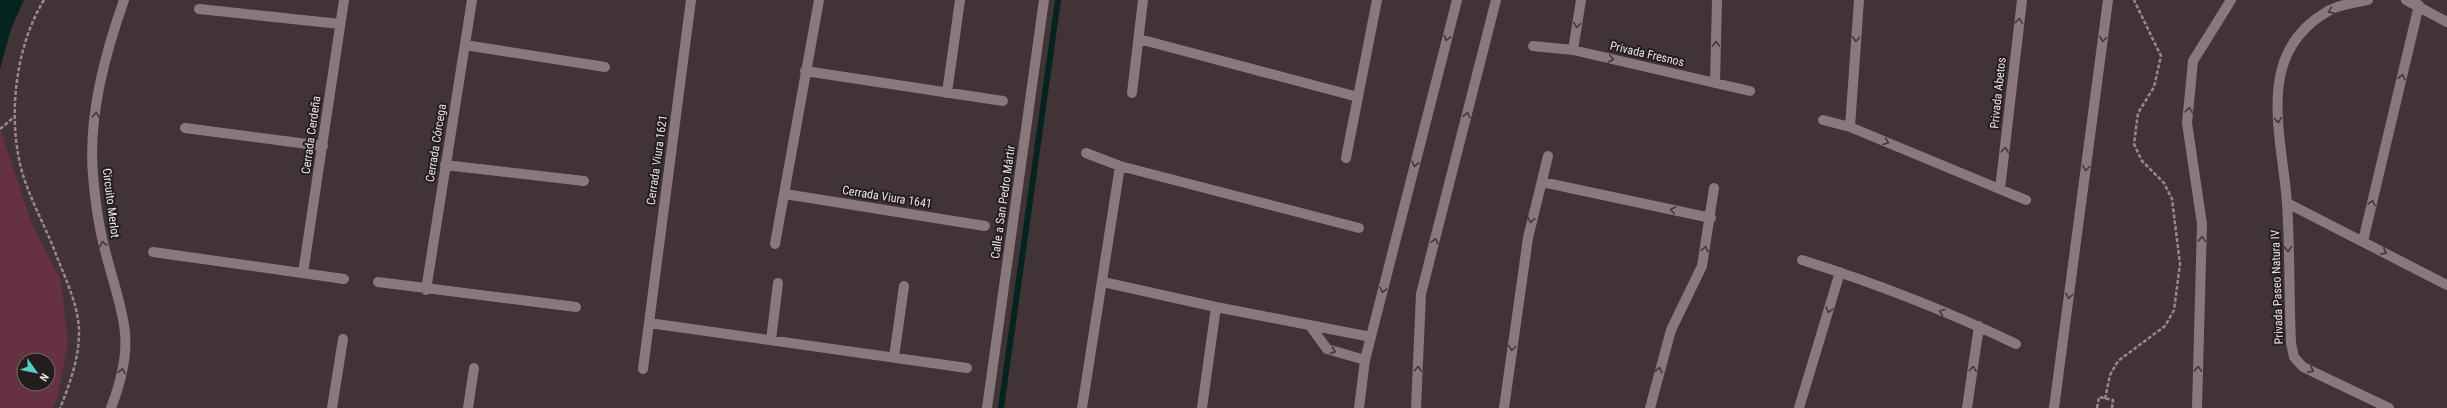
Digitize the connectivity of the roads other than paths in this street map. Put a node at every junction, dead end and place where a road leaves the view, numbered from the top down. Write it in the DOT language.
graph roads {
  1 [pos="124,0"];
  2 [pos="344,0"];
  3 [pos="472,0"];
  4 [pos="692,0"];
  5 [pos="819,0"];
  6 [pos="960,0"];
  7 [pos="1044,0"];
  8 [pos="1143,0"];
  9 [pos="1377,0"];
  10 [pos="1457,0"];
  11 [pos="1496,0"];
  12 [pos="1581,0"];
  13 [pos="1717,0"];
  14 [pos="1859,0"];
  15 [pos="2022,0"];
  16 [pos="2108,0"];
  17 [pos="2231,0"];
  18 [pos="2368,0"];
  19 [pos="2406,0"];
  20 [pos="2419,5"];
  21 [pos="199,9"];
  22 [pos="2447,22"];
  23 [pos="340,24"];
  24 [pos="1139,39"];
  25 [pos="465,44"];
  26 [pos="1533,46"];
  27 [pos="1573,50"];
  28 [pos="605,67"];
  29 [pos="805,70"];
  30 [pos="1715,83"];
  31 [pos="1750,91"];
  32 [pos="947,93"];
  33 [pos="1132,93"];
  34 [pos="1358,97"];
  35 [pos="1003,101"];
  36 [pos="1822,120"];
  37 [pos="1850,127"];
  38 [pos="185,128"];
  39 [pos="323,146"];
  40 [pos="1086,153"];
  41 [pos="1548,156"];
  42 [pos="1346,158"];
  43 [pos="446,165"];
  44 [pos="1120,166"];
  45 [pos="584,181"];
  46 [pos="1542,182"];
  47 [pos="1714,188"];
  48 [pos="2000,189"];
  49 [pos="785,194"];
  50 [pos="2026,200"];
  51 [pos="2286,203"];
  52 [pos="1711,218"];
  53 [pos="985,226"];
  54 [pos="1359,228"];
  55 [pos="2363,242"];
  56 [pos="775,244"];
  57 [pos="153,252"];
  58 [pos="1802,260"];
  59 [pos="1840,272"];
  60 [pos="303,273"];
  61 [pos="344,279"];
  62 [pos="378,282"];
  63 [pos="1103,282"];
  64 [pos="778,283"];
  65 [pos="2447,285"];
  66 [pos="904,286"];
  67 [pos="426,290"];
  68 [pos="1216,307"];
  69 [pos="576,308"];
  70 [pos="649,323"];
  71 [pos="1979,326"];
  72 [pos="1311,327"];
  73 [pos="1371,337"];
  74 [pos="343,339"];
  75 [pos="770,340"];
  76 [pos="2016,344"];
  77 [pos="894,357"];
  78 [pos="1365,360"];
  79 [pos="474,368"];
  80 [pos="966,368"];
  81 [pos="643,369"];
  82 [pos="111,408"];
  83 [pos="332,408"];
  84 [pos="468,408"];
  85 [pos="987,408"];
  86 [pos="1082,408"];
  87 [pos="1202,408"];
  88 [pos="1359,408"];
  89 [pos="1416,408"];
  90 [pos="1504,408"];
  91 [pos="1650,408"];
  92 [pos="1799,408"];
  93 [pos="1967,408"];
  94 [pos="2054,408"];
  95 [pos="2197,408"];
  96 [pos="2389,408"];
  82 -- 1 [label="street, Circuito Merlot, one-way"];
  2 -- 23 [label="street, Cerrada Cerdeña"];
  3 -- 25 [label="street, Cerrada Córcega"];
  4 -- 70 [label="street, Cerrada Viura 1621"];
  5 -- 29 [label="street"];
  6 -- 32 [label="street"];
  7 -- 85 [label="street, Calle a San Pedro Mártir"];
  8 -- 24 [label="street"];
  9 -- 34 [label="street"];
  10 -- 73 [label="street, one-way"];
  89 -- 11 [label="street, one-way"];
  12 -- 27 [label="street, one-way"];
  30 -- 13 [label="street, one-way"];
  14 -- 37 [label="street, one-way"];
  48 -- 15 [label="street, Privada Abetos, one-way"];
  16 -- 94 [label="street, one-way"];
  95 -- 17 [label="street, one-way"];
  18 -- 51 [label="street, Privada Paseo Natura IV, one-way"];
  19 -- 20 [label="street"];
  20 -- 22 [label="street"];
  55 -- 20 [label="street, one-way"];
  21 -- 23 [label="street"];
  23 -- 39 [label="street, Cerrada Cerdeña"];
  24 -- 33 [label="street"];
  24 -- 34 [label="street"];
  25 -- 28 [label="street"];
  25 -- 43 [label="street, Cerrada Córcega"];
  26 -- 27 [label="street, Privada Fresnos"];
  27 -- 30 [label="street, Privada Fresnos, one-way"];
  29 -- 32 [label="street"];
  29 -- 49 [label="street"];
  30 -- 31 [label="street, Privada Fresnos"];
  32 -- 35 [label="street"];
  34 -- 42 [label="street"];
  36 -- 37 [label="street"];
  37 -- 48 [label="street, one-way"];
  38 -- 39 [label="street"];
  39 -- 60 [label="street, Cerrada Cerdeña"];
  40 -- 44 [label="street"];
  41 -- 46 [label="street"];
  43 -- 45 [label="street"];
  43 -- 67 [label="street, Cerrada Córcega"];
  44 -- 54 [label="street"];
  44 -- 63 [label="street"];
  52 -- 46 [label="street, one-way"];
  46 -- 90 [label="street, one-way"];
  47 -- 52 [label="street"];
  48 -- 50 [label="street"];
  49 -- 53 [label="street, Cerrada Viura 1641"];
  49 -- 56 [label="street"];
  51 -- 55 [label="street"];
  51 -- 96 [label="street, Privada Paseo Natura IV, one-way"];
  91 -- 52 [label="street, one-way"];
  55 -- 65 [label="street, one-way"];
  57 -- 60 [label="street"];
  58 -- 59 [label="street"];
  71 -- 59 [label="street, one-way"];
  59 -- 92 [label="street, one-way"];
  60 -- 61 [label="street"];
  62 -- 67 [label="street"];
  63 -- 68 [label="street"];
  63 -- 86 [label="street"];
  64 -- 75 [label="street"];
  66 -- 77 [label="street"];
  67 -- 69 [label="street"];
  68 -- 72 [label="street"];
  68 -- 87 [label="street"];
  70 -- 75 [label="street"];
  70 -- 81 [label="street, Cerrada Viura 1621"];
  71 -- 76 [label="street"];
  93 -- 71 [label="street, one-way"];
  72 -- 73 [label="street"];
  72 -- 78 [label="street, one-way"];
  73 -- 78 [label="street"];
  74 -- 83 [label="street"];
  75 -- 77 [label="street"];
  77 -- 80 [label="street"];
  78 -- 88 [label="street"];
  79 -- 84 [label="street"];
}
